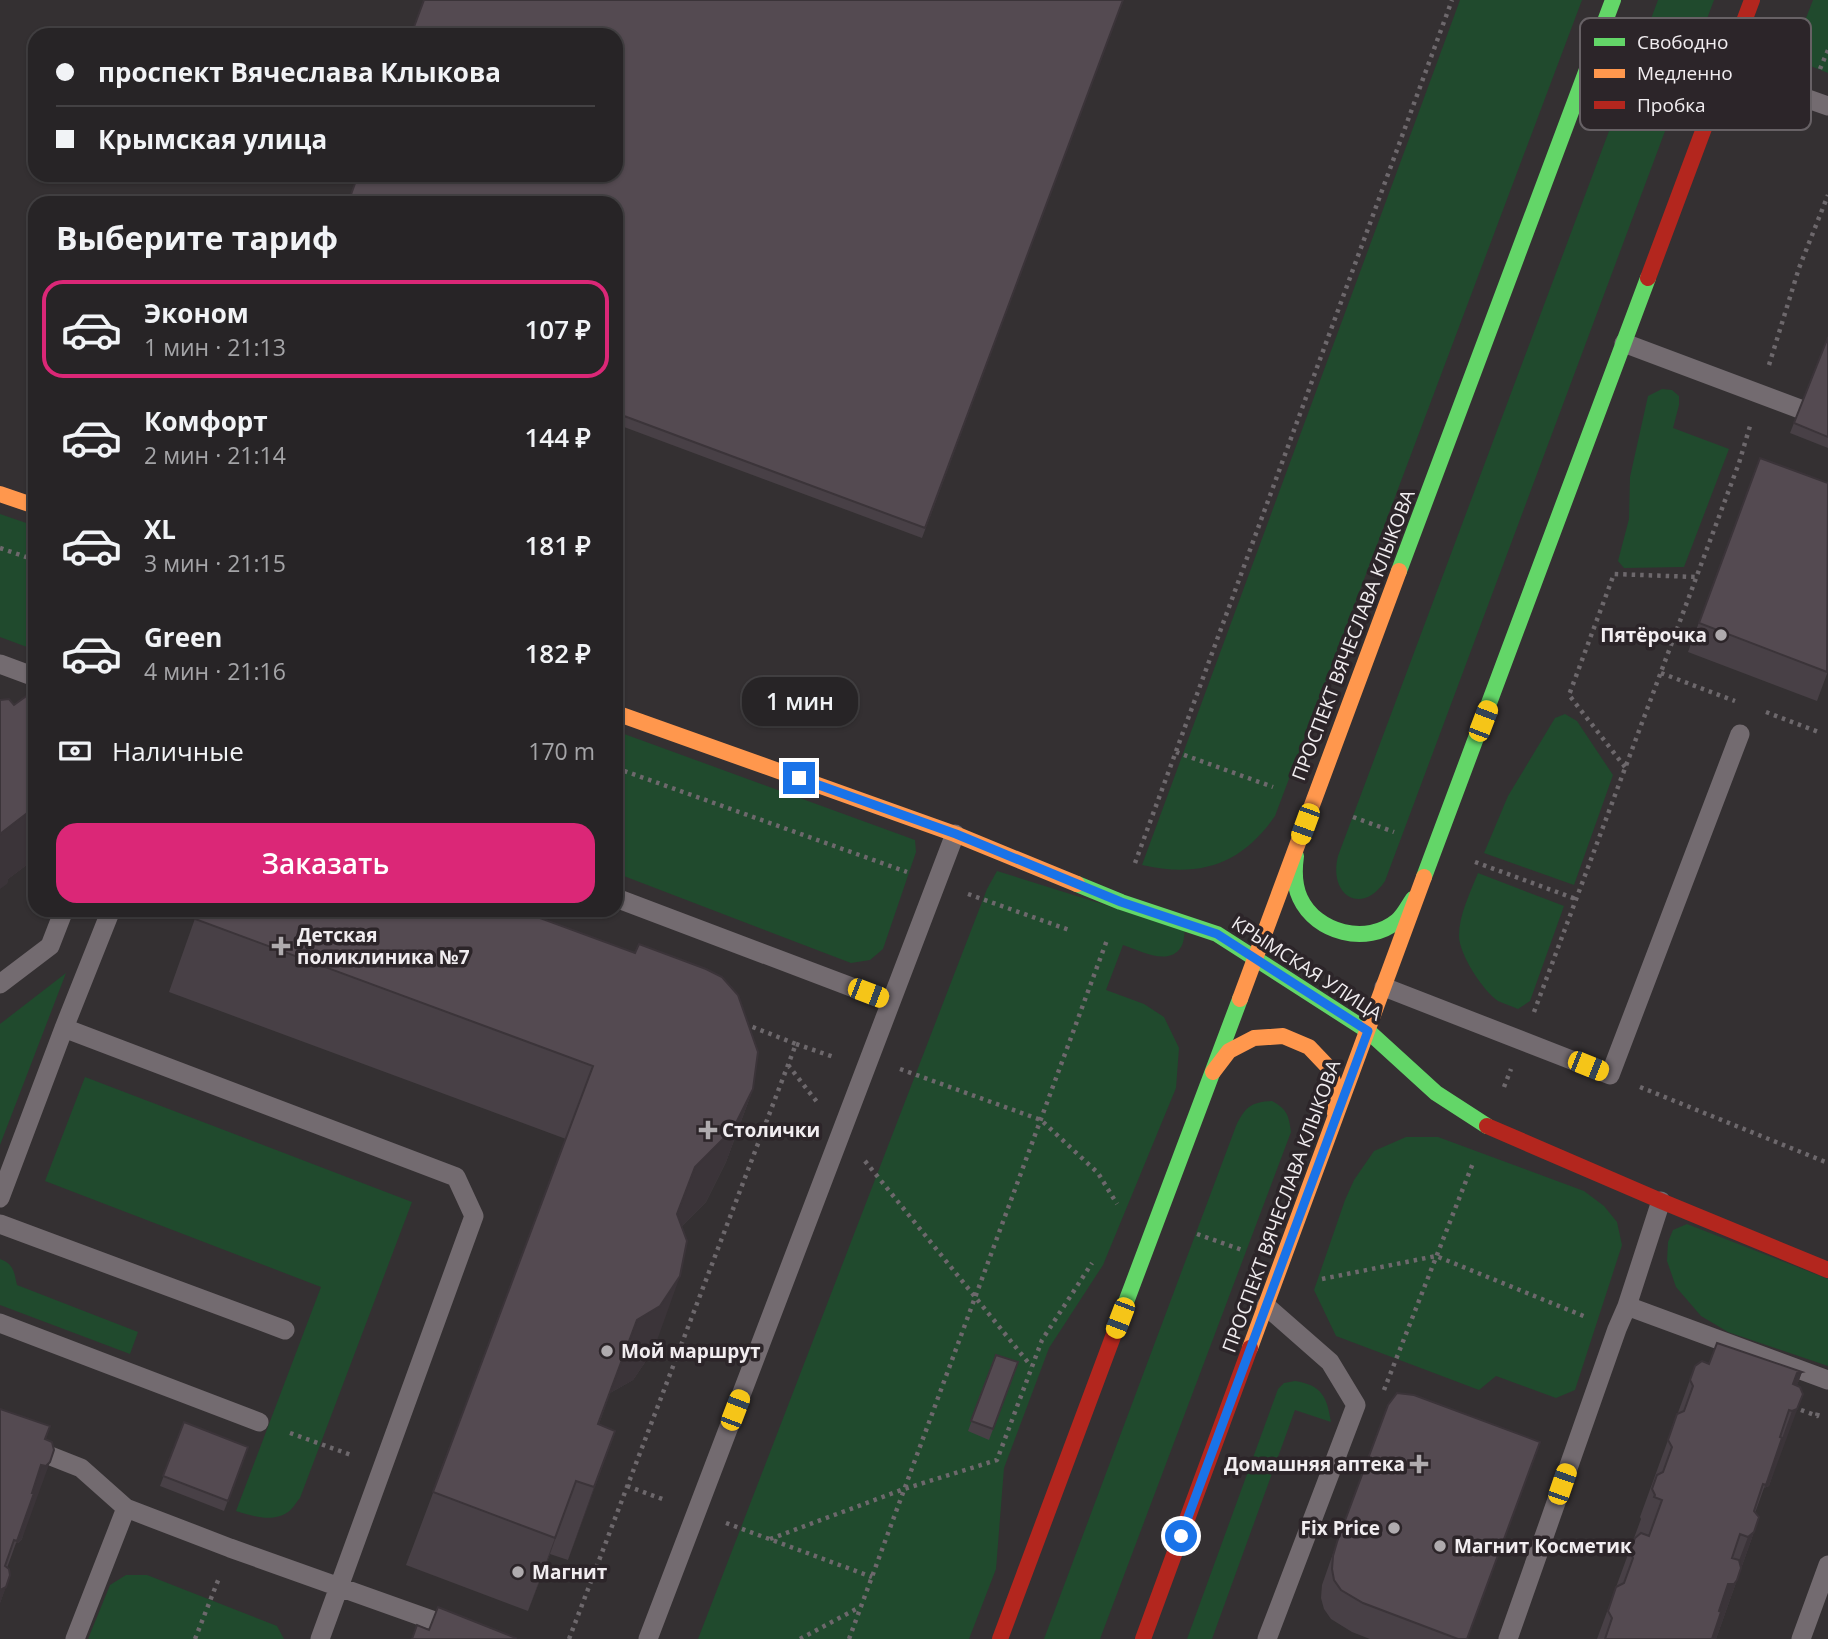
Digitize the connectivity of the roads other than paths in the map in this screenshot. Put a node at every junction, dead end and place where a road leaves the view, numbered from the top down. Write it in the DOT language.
graph roads {
  1 [pos="1613,0"];
  2 [pos="1752,0"];
  3 [pos="1606,18"];
  4 [pos="1745,18"];
  5 [pos="1580,88"];
  6 [pos="1811,100"];
  7 [pos="1828,106"];
  8 [pos="1704,130"];
  9 [pos="1624,343"];
  10 [pos="1800,409"];
  11 [pos="0,494"];
  12 [pos="28,504"];
  13 [pos="0,664"];
  14 [pos="28,674"];
  15 [pos="623,715"];
  16 [pos="1740,734"];
  17 [pos="956,834"];
  18 [pos="1296,847"];
  19 [pos="1420,891"];
  20 [pos="623,901"];
  21 [pos="61,917"];
  22 [pos="108,917"];
  23 [pos="1255,957"];
  24 [pos="0,984"];
  25 [pos="1384,987"];
  26 [pos="891,1002"];
  27 [pos="64,1028"];
  28 [pos="1368,1031"];
  29 [pos="1211,1074"];
  30 [pos="1334,1123"];
  31 [pos="0,1198"];
  32 [pos="1661,1201"];
  33 [pos="0,1224"];
  34 [pos="1828,1270"];
  35 [pos="1266,1306"];
  36 [pos="1628,1306"];
  37 [pos="0,1323"];
  38 [pos="285,1331"];
  39 [pos="1828,1380"];
  40 [pos="260,1422"];
  41 [pos="0,1436"];
  42 [pos="127,1508"];
  43 [pos="1828,1565"];
  44 [pos="339,1586"];
  45 [pos="75,1639"];
  46 [pos="320,1639"];
  47 [pos="485,1639"];
  48 [pos="648,1639"];
  49 [pos="1000,1639"];
  50 [pos="1143,1639"];
  51 [pos="1267,1639"];
  52 [pos="1508,1639"];
  53 [pos="1801,1639"];
  1 -- 3 [label="main road, ПРОСПЕКТ ВЯЧЕСЛАВА КЛЫКОВА"];
  2 -- 4 [label="main road, ПРОСПЕКТ ВЯЧЕСЛАВА КЛЫКОВА"];
  5 -- 18 [label="main road, ПРОСПЕКТ ВЯЧЕСЛАВА КЛЫКОВА"];
  6 -- 7 [label="lane"];
  8 -- 9 [label="main road, ПРОСПЕКТ ВЯЧЕСЛАВА КЛЫКОВА"];
  9 -- 10 [label="lane"];
  9 -- 19 [label="main road, ПРОСПЕКТ ВЯЧЕСЛАВА КЛЫКОВА"];
  11 -- 12 [label="main road"];
  13 -- 14 [label="lane"];
  15 -- 17 [label="main road, КРЫМСКАЯ УЛИЦА"];
  16 -- 25 [label="lane"];
  17 -- 23 [label="main road, КРЫМСКАЯ УЛИЦА"];
  17 -- 26 [label="lane"];
  18 -- 19 [label="main road"];
  18 -- 23 [label="main road, ПРОСПЕКТ ВЯЧЕСЛАВА КЛЫКОВА"];
  19 -- 25 [label="main road, ПРОСПЕКТ ВЯЧЕСЛАВА КЛЫКОВА"];
  20 -- 26 [label="lane"];
  21 -- 24 [label="lane"];
  22 -- 27 [label="lane"];
  23 -- 28 [label="main road, КРЫМСКАЯ УЛИЦА"];
  23 -- 29 [label="main road, ПРОСПЕКТ ВЯЧЕСЛАВА КЛЫКОВА"];
  25 -- 28 [label="main road, ПРОСПЕКТ ВЯЧЕСЛАВА КЛЫКОВА"];
  26 -- 48 [label="lane"];
  27 -- 31 [label="lane"];
  27 -- 44 [label="lane"];
  28 -- 30 [label="main road, ПРОСПЕКТ ВЯЧЕСЛАВА КЛЫКОВА"];
  28 -- 32 [label="main road, КРЫМСКАЯ УЛИЦА"];
  29 -- 30 [label="main road"];
  29 -- 49 [label="main road, ПРОСПЕКТ ВЯЧЕСЛАВА КЛЫКОВА"];
  30 -- 35 [label="main road, ПРОСПЕКТ ВЯЧЕСЛАВА КЛЫКОВА"];
  32 -- 34 [label="main road, КРЫМСКАЯ УЛИЦА"];
  32 -- 36 [label="lane"];
  33 -- 38 [label="lane"];
  35 -- 50 [label="main road, ПРОСПЕКТ ВЯЧЕСЛАВА КЛЫКОВА"];
  35 -- 51 [label="lane"];
  36 -- 39 [label="lane"];
  36 -- 52 [label="lane"];
  37 -- 40 [label="lane"];
  41 -- 42 [label="lane"];
  42 -- 44 [label="lane"];
  42 -- 45 [label="lane"];
  43 -- 53 [label="lane"];
  44 -- 46 [label="lane"];
  44 -- 47 [label="lane"];
}
